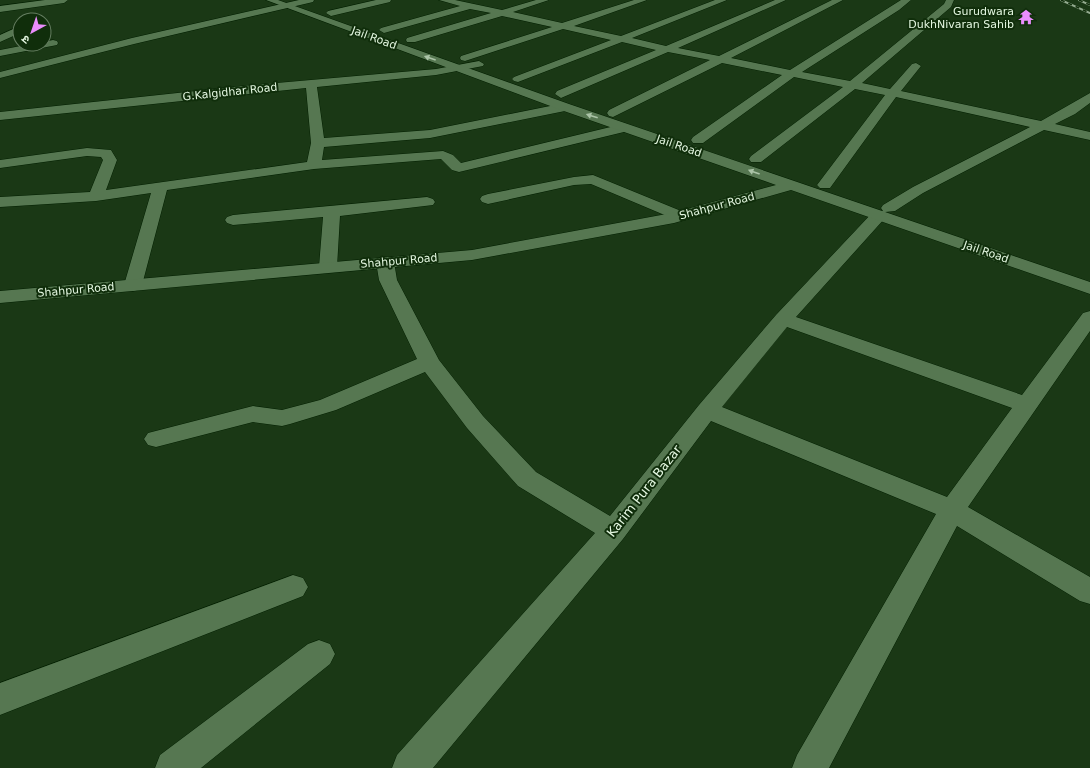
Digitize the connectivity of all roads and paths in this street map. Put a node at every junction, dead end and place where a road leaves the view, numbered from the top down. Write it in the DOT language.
graph roads {
  1 [pos="64,0"];
  2 [pos="77,0"];
  3 [pos="271,0"];
  4 [pos="387,0"];
  5 [pos="492,0"];
  6 [pos="545,0"];
  7 [pos="643,0"];
  8 [pos="723,0"];
  9 [pos="782,0"];
  10 [pos="839,0"];
  11 [pos="907,0"];
  12 [pos="950,0"];
  13 [pos="297,2"];
  14 [pos="457,2"];
  15 [pos="0,8"];
  16 [pos="57,10"];
  17 [pos="331,13"];
  18 [pos="501,13"];
  19 [pos="380,26"];
  20 [pos="564,26"];
  21 [pos="12,33"];
  22 [pos="623,38"];
  23 [pos="0,39"];
  24 [pos="411,40"];
  25 [pos="53,43"];
  26 [pos="667,49"];
  27 [pos="0,53"];
  28 [pos="720,60"];
  29 [pos="7,62"];
  30 [pos="462,63"];
  31 [pos="916,66"];
  32 [pos="792,73"];
  33 [pos="0,75"];
  34 [pos="518,79"];
  35 [pos="311,84"];
  36 [pos="853,85"];
  37 [pos="893,93"];
  38 [pos="561,94"];
  39 [pos="1090,97"];
  40 [pos="565,107"];
  41 [pos="613,113"];
  42 [pos="0,116"];
  43 [pos="1040,126"];
  44 [pos="623,128"];
  45 [pos="1090,136"];
  46 [pos="698,140"];
  47 [pos="318,143"];
  48 [pos="756,159"];
  49 [pos="0,164"];
  50 [pos="314,165"];
  51 [pos="791,185"];
  52 [pos="825,185"];
  53 [pos="160,188"];
  54 [pos="96,196"];
  55 [pos="488,199"];
  56 [pos="0,202"];
  57 [pos="427,202"];
  58 [pos="884,211"];
  59 [pos="332,212"];
  60 [pos="680,216"];
  61 [pos="233,220"];
  62 [pos="385,262"];
  63 [pos="328,267"];
  64 [pos="1090,277"];
  65 [pos="133,284"];
  66 [pos="1090,288"];
  67 [pos="0,297"];
  68 [pos="1090,317"];
  69 [pos="783,320"];
  70 [pos="429,362"];
  71 [pos="1026,405"];
  72 [pos="707,410"];
  73 [pos="156,439"];
  74 [pos="952,510"];
  75 [pos="613,531"];
  76 [pos="293,587"];
  77 [pos="1090,592"];
  78 [pos="319,654"];
  79 [pos="0,699"];
  80 [pos="173,768"];
  81 [pos="410,768"];
  82 [pos="810,768"];
  1 -- 15 [label="street"];
  2 -- 16 [label="street"];
  3 -- 13 [label="street, Jail Road"];
  3 -- 29 [label="street"];
  4 -- 17 [label="street"];
  5 -- 14 [label="street"];
  6 -- 18 [label="street"];
  7 -- 20 [label="street"];
  8 -- 22 [label="street"];
  9 -- 26 [label="street"];
  10 -- 28 [label="street"];
  11 -- 32 [label="street"];
  12 -- 36 [label="street"];
  13 -- 17 [label="street, Jail Road"];
  30 -- 13 [label="street, Jail Road, one-way"];
  13 -- 33 [label="street"];
  14 -- 18 [label="street"];
  14 -- 19 [label="street"];
  14 -- 19 [label="street"];
  17 -- 19 [label="street, Jail Road"];
  18 -- 20 [label="street"];
  18 -- 24 [label="street"];
  19 -- 24 [label="street, Jail Road"];
  20 -- 22 [label="street"];
  20 -- 30 [label="street"];
  21 -- 23 [label="street"];
  22 -- 26 [label="street"];
  22 -- 34 [label="street"];
  24 -- 30 [label="street, Jail Road"];
  25 -- 27 [label="street"];
  26 -- 28 [label="street"];
  26 -- 38 [label="street"];
  28 -- 32 [label="street"];
  28 -- 41 [label="street"];
  30 -- 34 [label="street, Jail Road"];
  30 -- 35 [label="street, G.Kalgidhar Road"];
  30 -- 40 [label="street, Jail Road"];
  31 -- 37 [label="street"];
  32 -- 36 [label="street"];
  32 -- 46 [label="street"];
  34 -- 38 [label="street, Jail Road"];
  35 -- 42 [label="street, G.Kalgidhar Road"];
  35 -- 47 [label="street"];
  36 -- 37 [label="street"];
  36 -- 48 [label="street"];
  37 -- 43 [label="street"];
  37 -- 52 [label="street"];
  38 -- 41 [label="street, Jail Road"];
  39 -- 43 [label="street, Karim Pura Bazar"];
  44 -- 40 [label="street, Jail Road, one-way"];
  40 -- 47 [label="street"];
  41 -- 46 [label="street, Jail Road"];
  43 -- 45 [label="street"];
  43 -- 58 [label="street, Karim Pura Bazar"];
  44 -- 50 [label="street"];
  51 -- 44 [label="street, Jail Road, one-way"];
  46 -- 48 [label="street, Jail Road"];
  47 -- 50 [label="street"];
  48 -- 52 [label="street, Jail Road"];
  49 -- 54 [label="street"];
  50 -- 53 [label="street"];
  51 -- 58 [label="street, Jail Road"];
  51 -- 60 [label="street, Shahpur Road"];
  52 -- 58 [label="street, Jail Road"];
  53 -- 54 [label="street"];
  53 -- 65 [label="street"];
  54 -- 56 [label="street"];
  55 -- 60 [label="street"];
  57 -- 59 [label="street"];
  58 -- 64 [label="street, Jail Road"];
  58 -- 66 [label="street, Jail Road"];
  58 -- 69 [label="street, Karim Pura Bazar"];
  59 -- 61 [label="street"];
  59 -- 63 [label="street"];
  60 -- 62 [label="street, Shahpur Road"];
  62 -- 63 [label="street, Shahpur Road"];
  62 -- 70 [label="street"];
  63 -- 65 [label="street, Shahpur Road"];
  65 -- 67 [label="street, Shahpur Road"];
  68 -- 71 [label="street"];
  69 -- 71 [label="street"];
  69 -- 72 [label="street, Karim Pura Bazar"];
  70 -- 73 [label="street"];
  70 -- 75 [label="street"];
  71 -- 74 [label="street"];
  72 -- 74 [label="street"];
  72 -- 75 [label="street, Karim Pura Bazar"];
  74 -- 77 [label="street"];
  74 -- 82 [label="street"];
  75 -- 81 [label="street, Karim Pura Bazar"];
  76 -- 79 [label="street"];
  78 -- 80 [label="street"];
}
